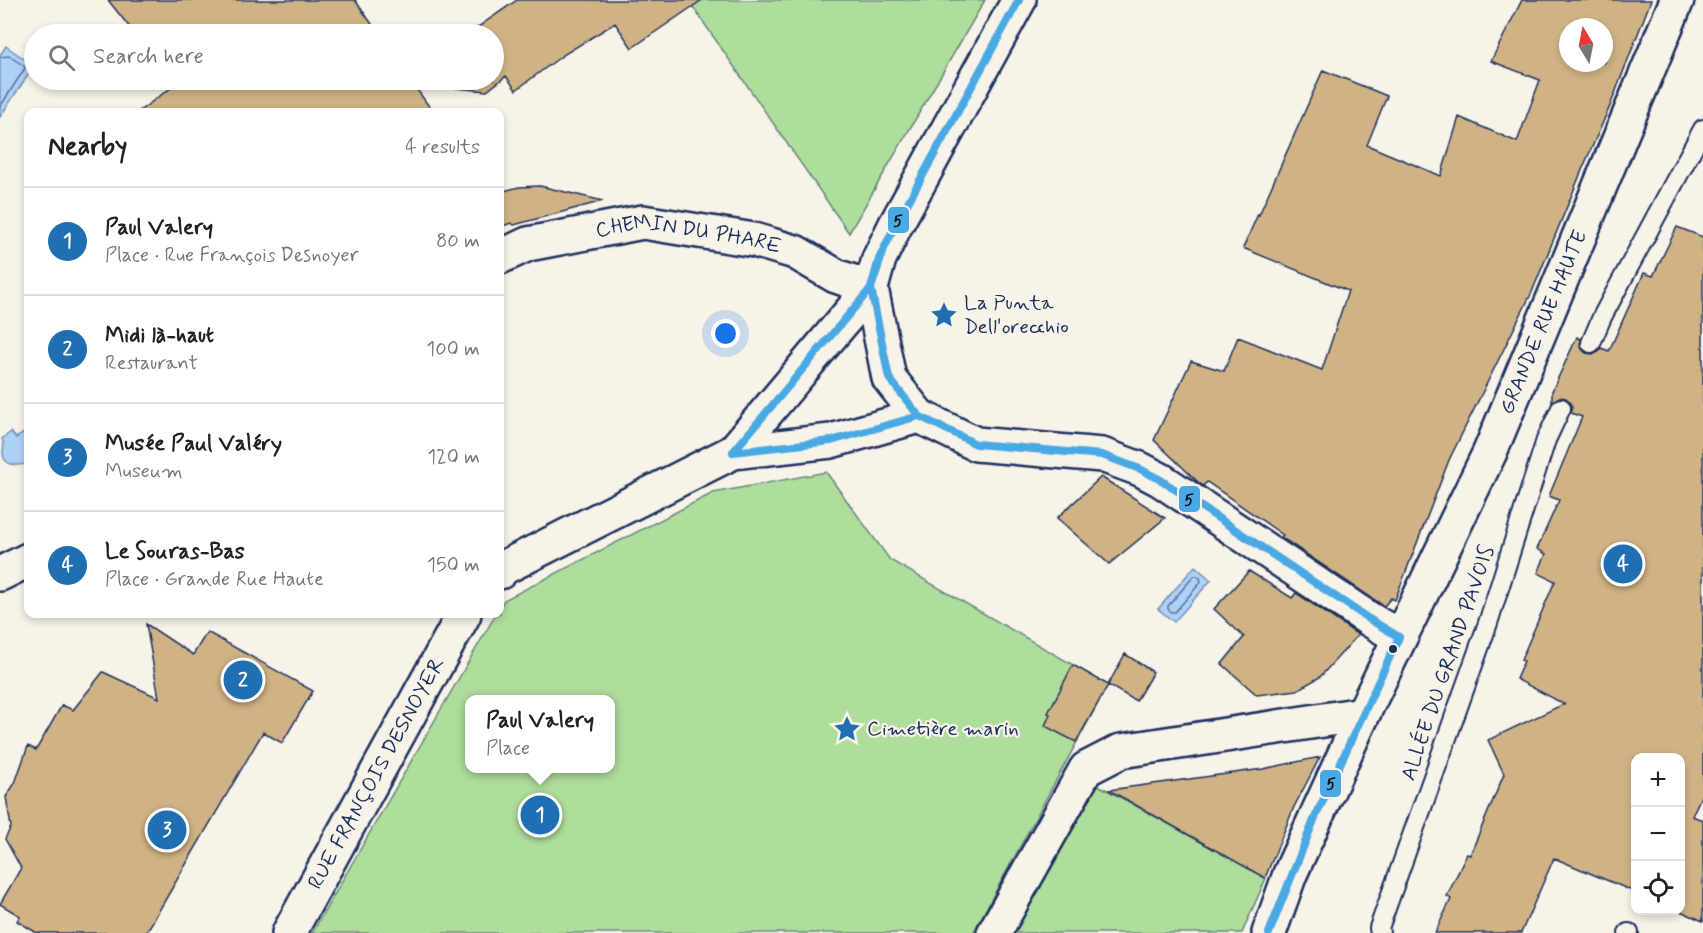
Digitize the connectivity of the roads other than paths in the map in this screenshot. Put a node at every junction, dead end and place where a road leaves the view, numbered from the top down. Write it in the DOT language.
graph roads {
  1 [pos="1019,0"];
  2 [pos="1677,0"];
  3 [pos="1703,129"];
  4 [pos="504,254"];
  5 [pos="871,288"];
  6 [pos="1591,343"];
  7 [pos="1561,408"];
  8 [pos="919,416"];
  9 [pos="733,452"];
  10 [pos="24,562"];
  11 [pos="504,567"];
  12 [pos="0,574"];
  13 [pos="462,618"];
  14 [pos="1400,637"];
  15 [pos="1362,714"];
  16 [pos="289,933"];
  17 [pos="994,933"];
  18 [pos="1269,933"];
  19 [pos="1380,933"];
  1 -- 5 [label="street"];
  2 -- 14 [label="street, GRANDE RUE HAUTE"];
  3 -- 6 [label="lane"];
  4 -- 5 [label="street, CHEMIN DU PHARE"];
  5 -- 8 [label="street"];
  5 -- 9 [label="street"];
  7 -- 19 [label="lane, ALLÉE DU GRAND PAVOIS"];
  8 -- 9 [label="street"];
  8 -- 14 [label="street"];
  9 -- 11 [label="street"];
  10 -- 12 [label="street"];
  13 -- 16 [label="street, RUE FRANÇOIS DESNOYER"];
  14 -- 15 [label="street, GRANDE RUE HAUTE"];
  15 -- 17 [label="street"];
  15 -- 18 [label="street, GRANDE RUE HAUTE"];
}
